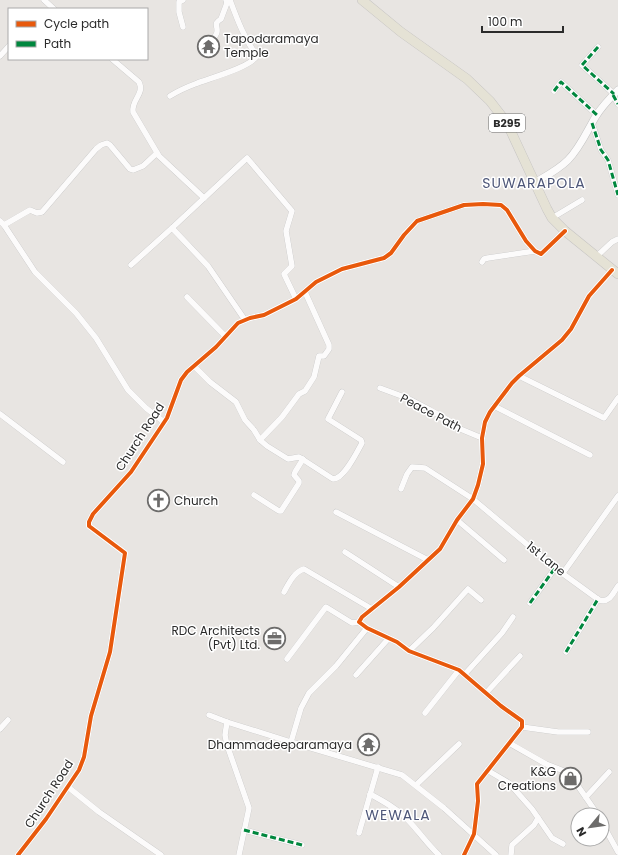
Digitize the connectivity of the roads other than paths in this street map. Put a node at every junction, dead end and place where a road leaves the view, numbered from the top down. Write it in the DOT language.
graph roads {
  1 [pos="44,0"];
  2 [pos="183,0"];
  3 [pos="226,0"];
  4 [pos="230,0"];
  5 [pos="362,0"];
  6 [pos="50,8"];
  7 [pos="183,28"];
  8 [pos="209,44"];
  9 [pos="8,47"];
  10 [pos="598,47"];
  11 [pos="0,56"];
  12 [pos="113,60"];
  13 [pos="554,91"];
  14 [pos="615,93"];
  15 [pos="170,96"];
  16 [pos="618,104"];
  17 [pos="597,115"];
  18 [pos="592,123"];
  19 [pos="157,153"];
  20 [pos="534,183"];
  21 [pos="618,195"];
  22 [pos="204,198"];
  23 [pos="582,200"];
  24 [pos="552,218"];
  25 [pos="2,223"];
  26 [pos="172,228"];
  27 [pos="566,231"];
  28 [pos="618,239"];
  29 [pos="535,251"];
  30 [pos="597,256"];
  31 [pos="482,262"];
  32 [pos="131,265"];
  33 [pos="615,272"];
  34 [pos="305,292"];
  35 [pos="187,297"];
  36 [pos="296,299"];
  37 [pos="244,320"];
  38 [pos="225,336"];
  39 [pos="194,366"];
  40 [pos="519,376"];
  41 [pos="380,388"];
  42 [pos="342,392"];
  43 [pos="618,398"];
  44 [pos="494,406"];
  45 [pos="0,414"];
  46 [pos="164,422"];
  47 [pos="482,438"];
  48 [pos="260,440"];
  49 [pos="590,455"];
  50 [pos="303,459"];
  51 [pos="62,462"];
  52 [pos="401,489"];
  53 [pos="254,495"];
  54 [pos="618,496"];
  55 [pos="473,499"];
  56 [pos="336,512"];
  57 [pos="457,520"];
  58 [pos="345,552"];
  59 [pos="428,560"];
  60 [pos="504,560"];
  61 [pos="555,568"];
  62 [pos="563,573"];
  63 [pos="399,587"];
  64 [pos="618,587"];
  65 [pos="284,592"];
  66 [pos="598,599"];
  67 [pos="481,600"];
  68 [pos="530,602"];
  69 [pos="372,609"];
  70 [pos="513,617"];
  71 [pos="359,622"];
  72 [pos="367,628"];
  73 [pos="389,638"];
  74 [pos="409,650"];
  75 [pos="566,652"];
  76 [pos="520,656"];
  77 [pos="287,658"];
  78 [pos="459,670"];
  79 [pos="465,674"];
  80 [pos="356,675"];
  81 [pos="486,693"];
  82 [pos="425,713"];
  83 [pos="209,715"];
  84 [pos="8,720"];
  85 [pos="227,722"];
  86 [pos="522,727"];
  87 [pos="0,729"];
  88 [pos="588,732"];
  89 [pos="291,742"];
  90 [pos="509,743"];
  91 [pos="459,744"];
  92 [pos="378,767"];
  93 [pos="487,770"];
  94 [pos="609,772"];
  95 [pos="416,785"];
  96 [pos="68,787"];
  97 [pos="370,794"];
  98 [pos="586,797"];
  99 [pos="593,807"];
  100 [pos="538,818"];
  101 [pos="244,830"];
  102 [pos="359,833"];
  103 [pos="474,834"];
  104 [pos="610,838"];
  105 [pos="563,844"];
  106 [pos="302,845"];
  107 [pos="618,852"];
  108 [pos="18,855"];
  109 [pos="160,855"];
  110 [pos="239,855"];
  111 [pos="439,855"];
  112 [pos="464,855"];
  113 [pos="496,855"];
  114 [pos="511,855"];
  1 -- 6 [label="street"];
  2 -- 7 [label="street"];
  3 -- 8 [label="street"];
  4 -- 15 [label="street"];
  5 -- 20 [label="main road, B295"];
  9 -- 11 [label="street"];
  10 -- 14 [label="street"];
  12 -- 19 [label="street"];
  13 -- 17 [label="street"];
  14 -- 16 [label="street"];
  14 -- 17 [label="street"];
  17 -- 18 [label="street"];
  18 -- 20 [label="street"];
  18 -- 21 [label="street"];
  19 -- 22 [label="street"];
  19 -- 25 [label="street"];
  20 -- 24 [label="main road, B295"];
  22 -- 26 [label="street"];
  22 -- 36 [label="street"];
  23 -- 24 [label="street"];
  24 -- 27 [label="main road, B295"];
  25 -- 46 [label="street"];
  26 -- 32 [label="street"];
  26 -- 37 [label="street"];
  27 -- 29 [label="street"];
  27 -- 30 [label="main road, B295"];
  28 -- 30 [label="street"];
  29 -- 31 [label="street"];
  29 -- 34 [label="street, Church Road"];
  30 -- 33 [label="main road, B295"];
  33 -- 40 [label="street"];
  34 -- 36 [label="street, Church Road"];
  34 -- 48 [label="street"];
  35 -- 38 [label="street"];
  36 -- 37 [label="street, Church Road"];
  37 -- 38 [label="street, Church Road"];
  38 -- 39 [label="street, Church Road"];
  39 -- 46 [label="street, Church Road"];
  39 -- 48 [label="street"];
  40 -- 43 [label="street"];
  40 -- 44 [label="street"];
  41 -- 47 [label="street, Peace Path"];
  42 -- 50 [label="street"];
  44 -- 47 [label="street"];
  44 -- 49 [label="street"];
  45 -- 51 [label="street"];
  46 -- 96 [label="street, Church Road"];
  47 -- 55 [label="street"];
  48 -- 50 [label="street"];
  50 -- 53 [label="street"];
  52 -- 55 [label="street, 1st Lane"];
  54 -- 62 [label="street"];
  55 -- 57 [label="street"];
  55 -- 61 [label="street, 1st Lane"];
  56 -- 59 [label="street"];
  57 -- 59 [label="street"];
  57 -- 60 [label="street"];
  58 -- 63 [label="street"];
  59 -- 63 [label="street"];
  61 -- 62 [label="street, 1st Lane"];
  61 -- 68 [label="street"];
  62 -- 66 [label="street, 1st Lane"];
  63 -- 69 [label="street"];
  64 -- 66 [label="street"];
  65 -- 69 [label="street"];
  66 -- 75 [label="street"];
  67 -- 74 [label="street"];
  69 -- 71 [label="street"];
  70 -- 79 [label="street"];
  71 -- 72 [label="street"];
  71 -- 77 [label="street"];
  72 -- 73 [label="street"];
  72 -- 89 [label="street"];
  73 -- 74 [label="street"];
  73 -- 80 [label="street"];
  74 -- 78 [label="street"];
  76 -- 81 [label="street"];
  78 -- 79 [label="street"];
  78 -- 82 [label="street"];
  79 -- 81 [label="street"];
  81 -- 86 [label="street"];
  83 -- 85 [label="street"];
  84 -- 87 [label="street"];
  85 -- 89 [label="street"];
  85 -- 101 [label="street"];
  86 -- 88 [label="street"];
  86 -- 90 [label="street"];
  89 -- 92 [label="street"];
  90 -- 93 [label="street"];
  90 -- 98 [label="street"];
  91 -- 95 [label="street"];
  92 -- 95 [label="street"];
  92 -- 97 [label="street"];
  93 -- 100 [label="street"];
  93 -- 103 [label="street"];
  94 -- 98 [label="street"];
  95 -- 103 [label="street"];
  96 -- 108 [label="street, Church Road"];
  96 -- 109 [label="street"];
  97 -- 102 [label="street"];
  97 -- 111 [label="street"];
  98 -- 99 [label="street"];
  100 -- 105 [label="street"];
  100 -- 114 [label="street"];
  101 -- 106 [label="street"];
  101 -- 110 [label="street"];
  103 -- 112 [label="street"];
  103 -- 113 [label="street"];
  104 -- 107 [label="street"];
}
